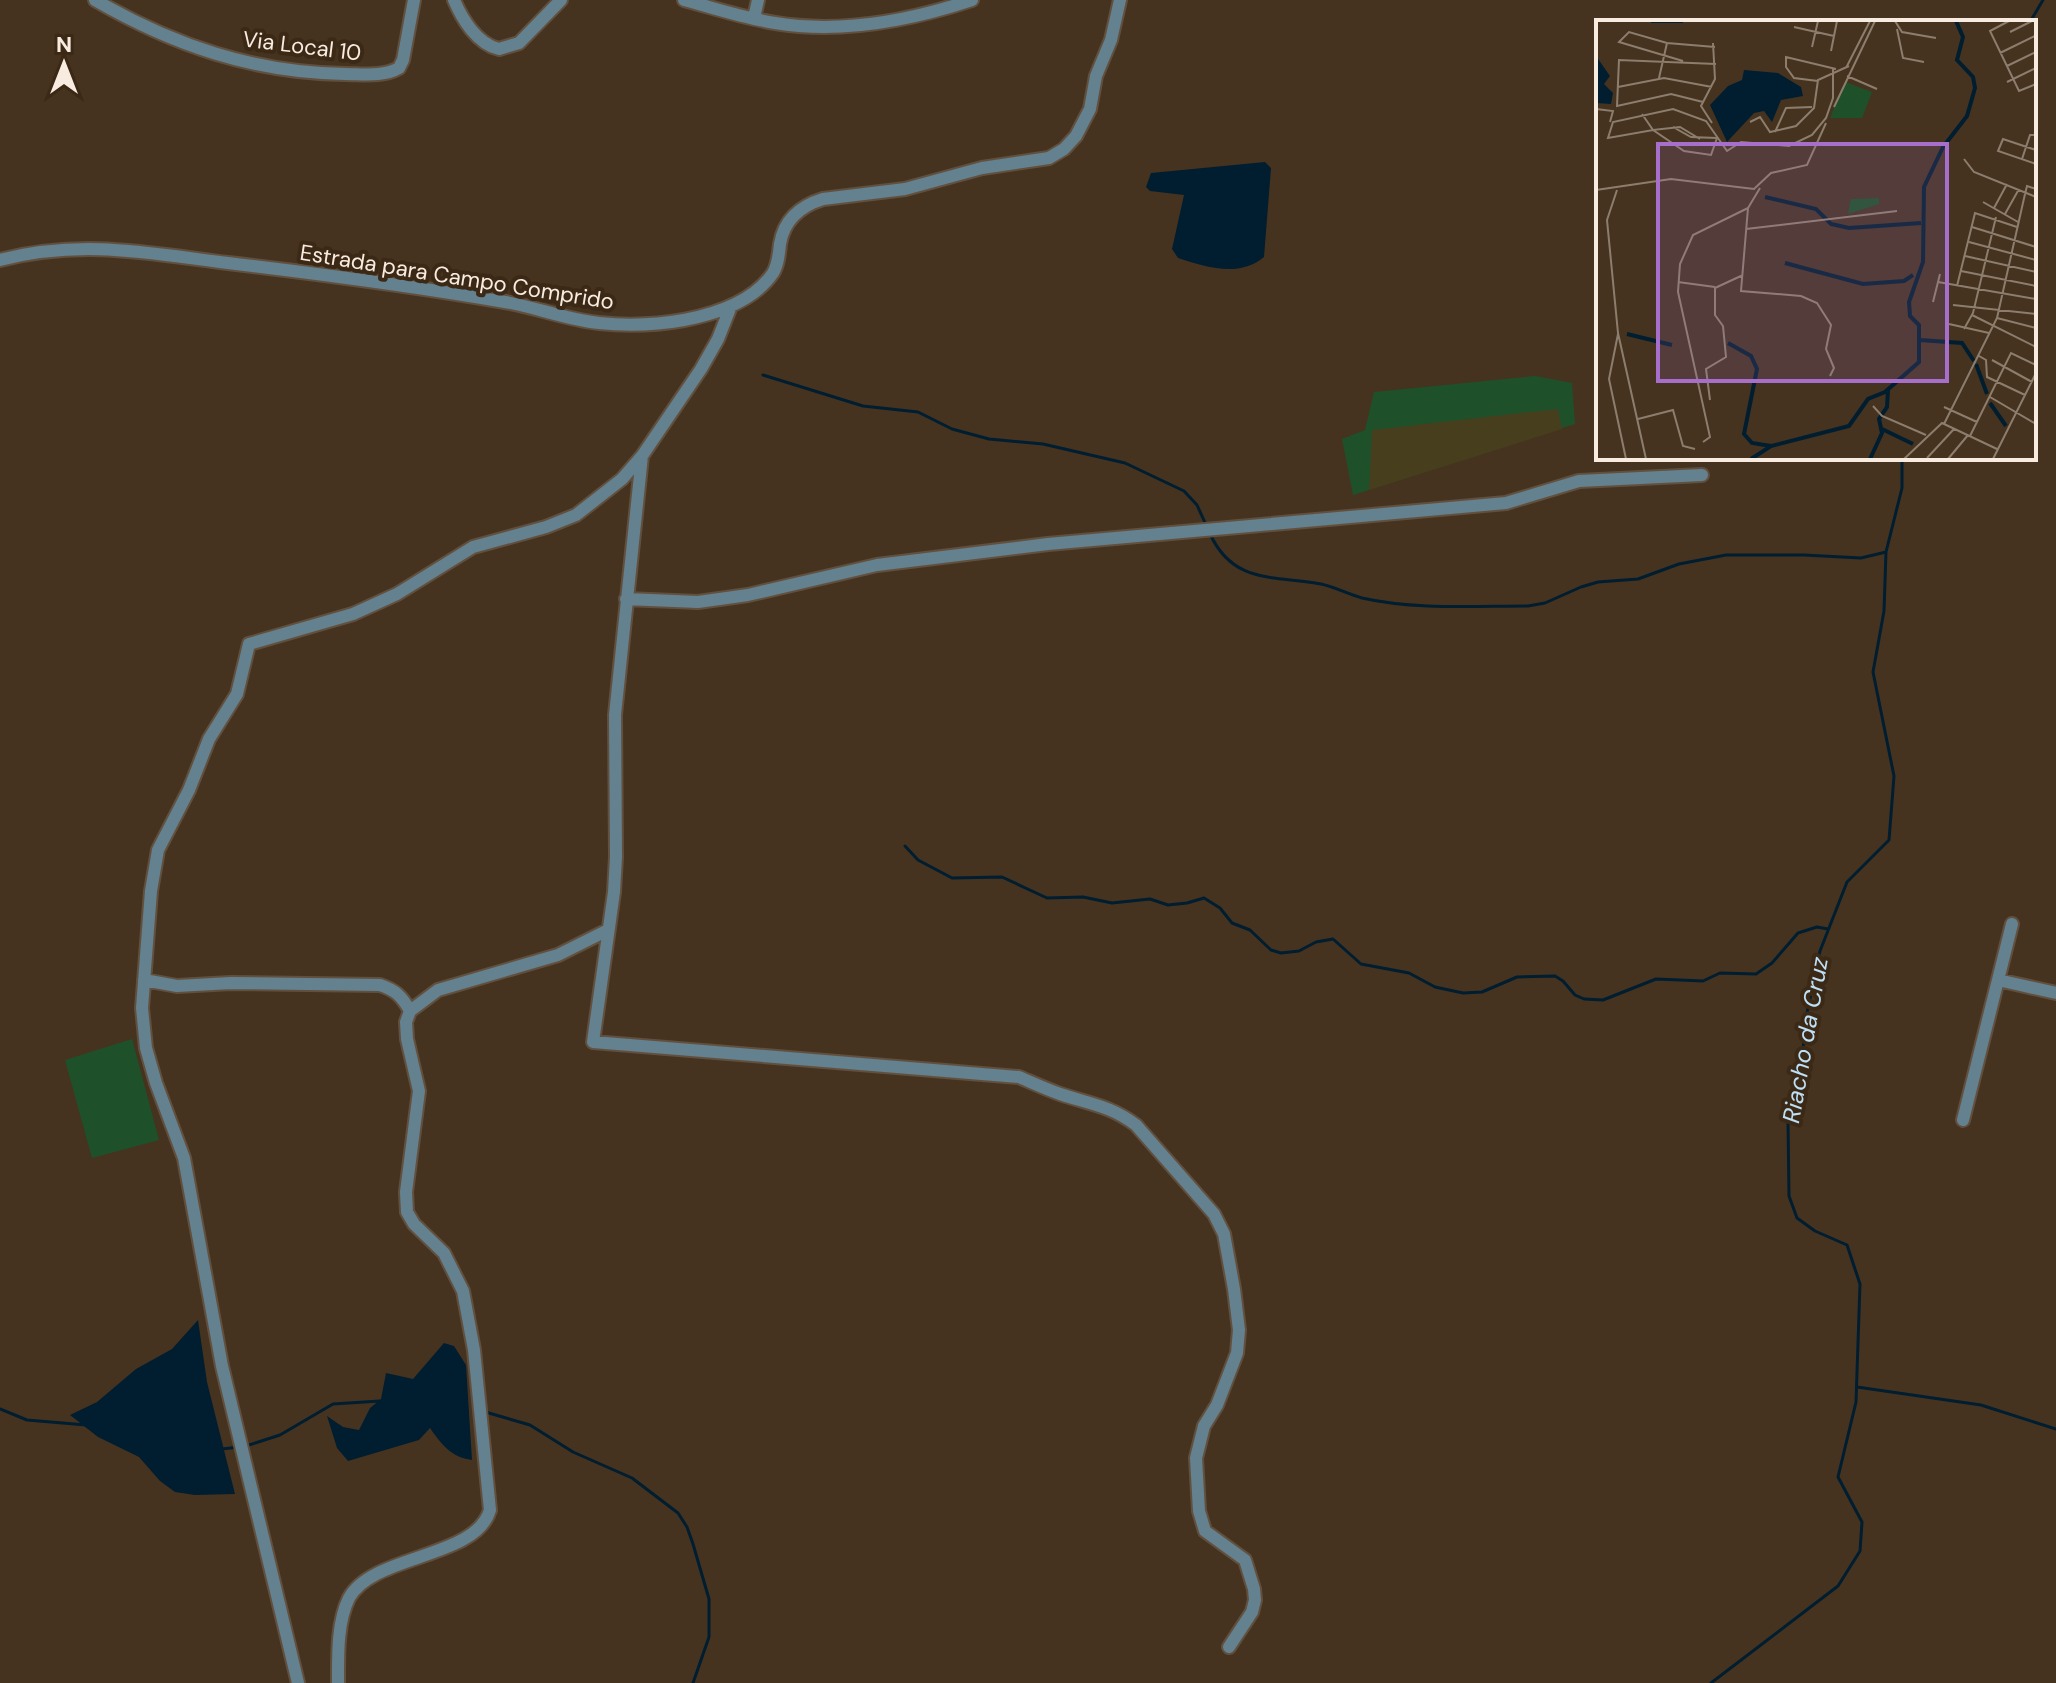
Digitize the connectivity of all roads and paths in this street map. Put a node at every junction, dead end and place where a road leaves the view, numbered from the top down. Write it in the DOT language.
graph roads {
  1 [pos="95,0"];
  2 [pos="414,0"];
  3 [pos="454,0"];
  4 [pos="561,0"];
  5 [pos="684,0"];
  6 [pos="758,0"];
  7 [pos="972,0"];
  8 [pos="1120,0"];
  9 [pos="754,18"];
  10 [pos="0,260"];
  11 [pos="731,306"];
  12 [pos="642,456"];
  13 [pos="1702,475"];
  14 [pos="626,599"];
  15 [pos="2012,924"];
  16 [pos="608,930"];
  17 [pos="144,980"];
  18 [pos="1998,980"];
  19 [pos="2056,993"];
  20 [pos="410,1011"];
  21 [pos="1963,1120"];
  22 [pos="1229,1647"];
  23 [pos="298,1683"];
  24 [pos="338,1683"];
  1 -- 2 [label="street, Via Local 10"];
  3 -- 4 [label="street"];
  5 -- 9 [label="street"];
  6 -- 9 [label="street"];
  7 -- 9 [label="street"];
  8 -- 11 [label="street, Estrada para Campo Comprido"];
  10 -- 11 [label="street, Estrada para Campo Comprido"];
  11 -- 12 [label="street"];
  12 -- 14 [label="street"];
  12 -- 17 [label="street"];
  13 -- 14 [label="street"];
  14 -- 16 [label="street"];
  15 -- 18 [label="street"];
  16 -- 20 [label="street"];
  16 -- 22 [label="street"];
  17 -- 20 [label="street"];
  17 -- 23 [label="street"];
  18 -- 19 [label="street"];
  18 -- 21 [label="street"];
  20 -- 24 [label="street"];
}
